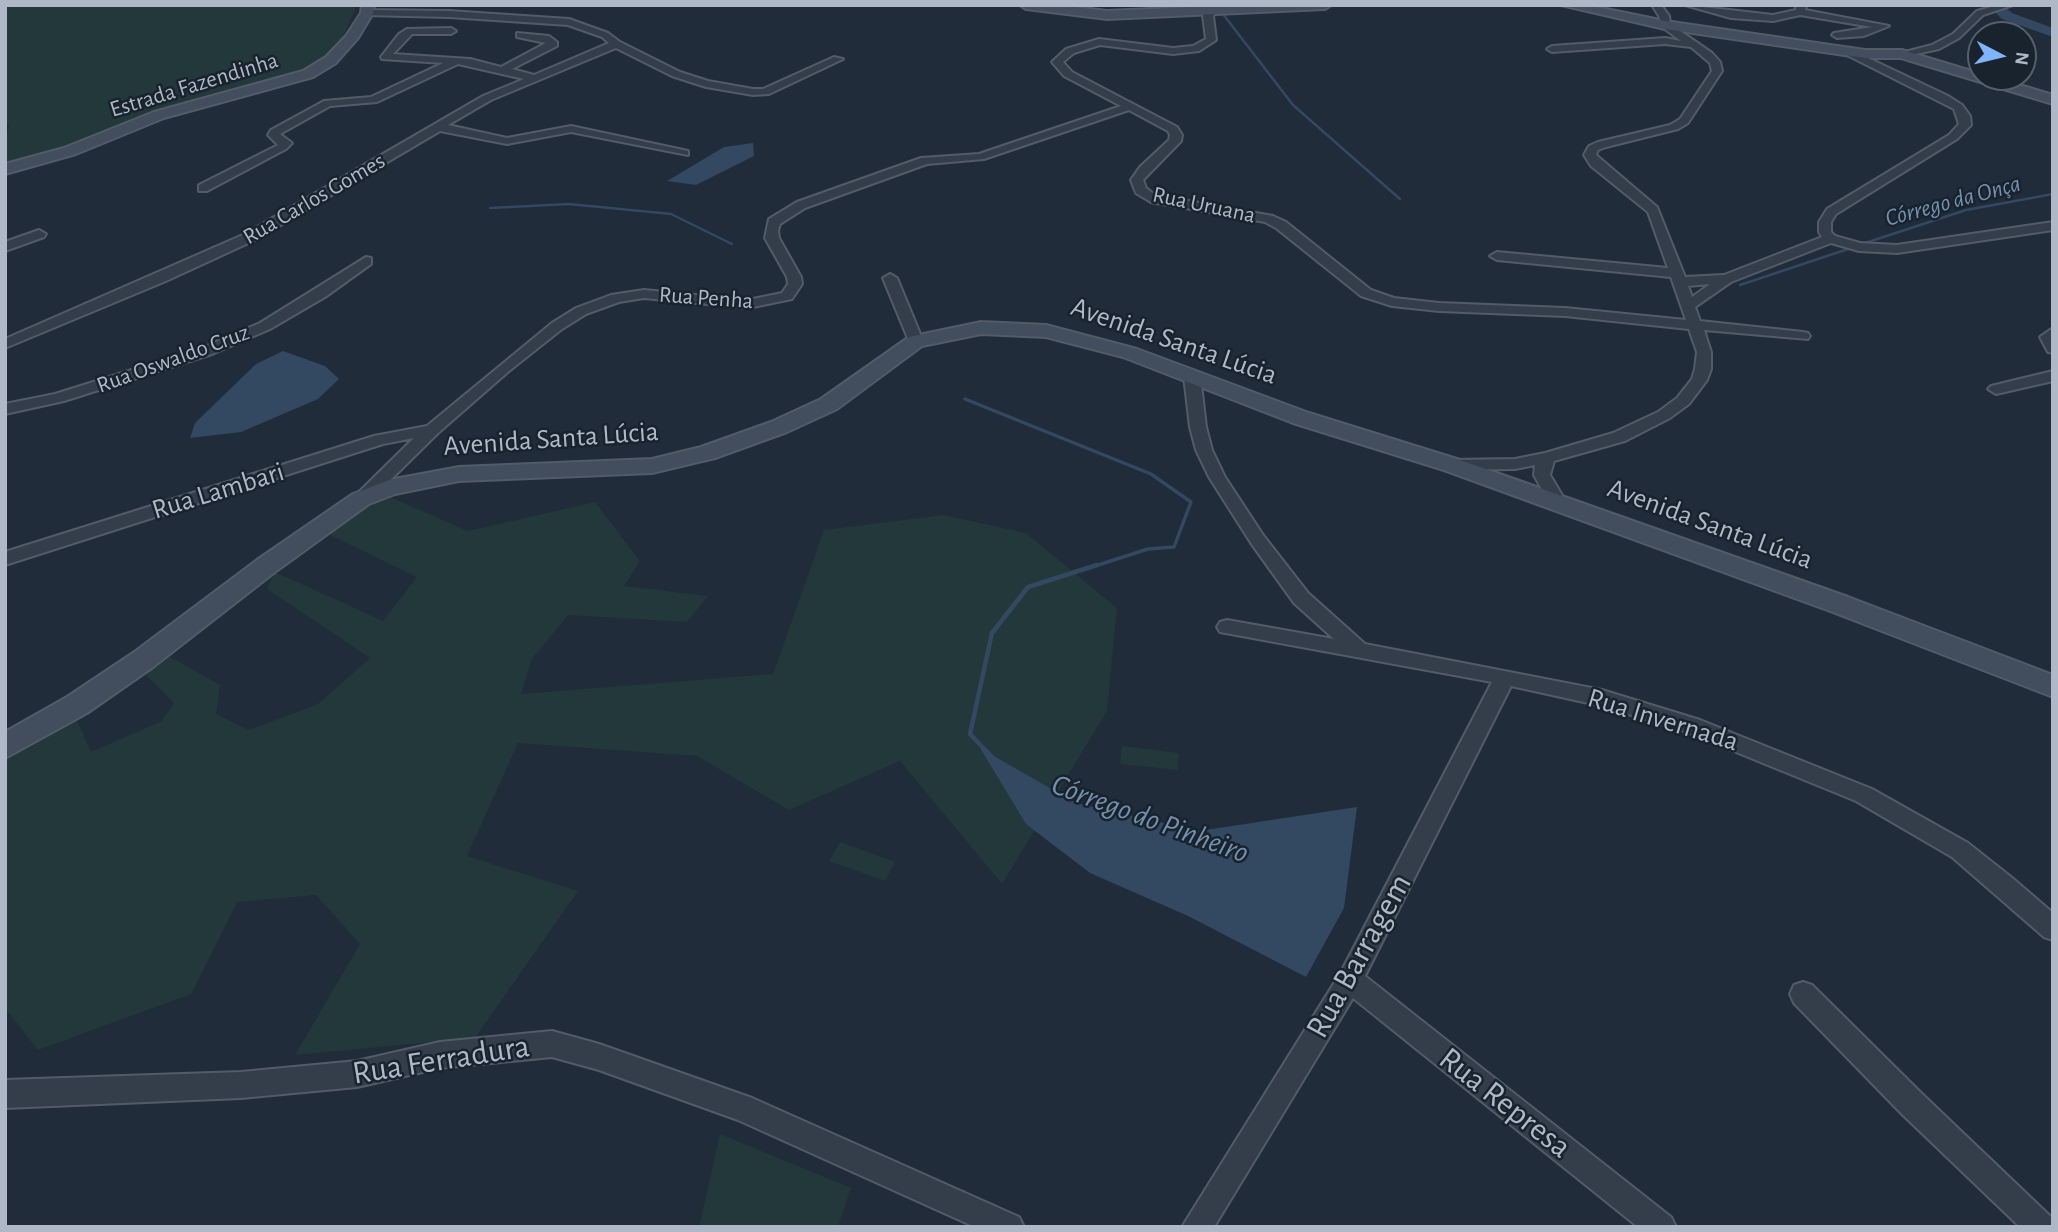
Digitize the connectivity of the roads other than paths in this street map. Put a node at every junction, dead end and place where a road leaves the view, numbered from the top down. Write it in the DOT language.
graph roads {
  1 [pos="1026,5"];
  2 [pos="1325,5"];
  3 [pos="1567,5"];
  4 [pos="1656,5"];
  5 [pos="1689,5"];
  6 [pos="2009,5"];
  7 [pos="1209,8"];
  8 [pos="367,9"];
  9 [pos="1800,9"];
  10 [pos="1987,9"];
  11 [pos="1665,25"];
  12 [pos="451,31"];
  13 [pos="520,35"];
  14 [pos="1837,35"];
  15 [pos="616,44"];
  16 [pos="1552,49"];
  17 [pos="1699,49"];
  18 [pos="1847,51"];
  19 [pos="1902,54"];
  20 [pos="838,59"];
  21 [pos="457,61"];
  22 [pos="502,70"];
  23 [pos="536,78"];
  24 [pos="2053,100"];
  25 [pos="1131,106"];
  26 [pos="439,127"];
  27 [pos="684,153"];
  28 [pos="5,169"];
  29 [pos="203,188"];
  30 [pos="2053,226"];
  31 [pos="39,234"];
  32 [pos="1830,239"];
  33 [pos="5,247"];
  34 [pos="1497,256"];
  35 [pos="366,261"];
  36 [pos="1677,277"];
  37 [pos="890,278"];
  38 [pos="1726,279"];
  39 [pos="1688,306"];
  40 [pos="1695,324"];
  41 [pos="2053,332"];
  42 [pos="1803,336"];
  43 [pos="916,341"];
  44 [pos="5,344"];
  45 [pos="2053,349"];
  46 [pos="1192,376"];
  47 [pos="2053,376"];
  48 [pos="1996,389"];
  49 [pos="5,409"];
  50 [pos="432,430"];
  51 [pos="1547,458"];
  52 [pos="1452,465"];
  53 [pos="361,499"];
  54 [pos="1557,502"];
  55 [pos="5,559"];
  56 [pos="1227,627"];
  57 [pos="1358,649"];
  58 [pos="1505,677"];
  59 [pos="2053,686"];
  60 [pos="5,746"];
  61 [pos="2053,929"];
  62 [pos="1350,980"];
  63 [pos="1803,994"];
  64 [pos="5,1094"];
  65 [pos="1009,1227"];
  66 [pos="1197,1227"];
  67 [pos="1661,1227"];
  68 [pos="2041,1227"];
  1 -- 7 [label="street"];
  2 -- 7 [label="street"];
  3 -- 11 [label="street"];
  4 -- 11 [label="street"];
  5 -- 9 [label="street"];
  6 -- 10 [label="street"];
  7 -- 25 [label="street, Rua Uruana"];
  8 -- 15 [label="street"];
  8 -- 28 [label="street, Estrada Fazendinha"];
  9 -- 14 [label="street"];
  10 -- 19 [label="street"];
  11 -- 17 [label="street"];
  11 -- 18 [label="street"];
  12 -- 21 [label="street"];
  13 -- 22 [label="street"];
  15 -- 20 [label="street"];
  15 -- 23 [label="street, Rua Carlos Gomes"];
  16 -- 17 [label="street"];
  17 -- 36 [label="street"];
  18 -- 19 [label="street"];
  18 -- 32 [label="street"];
  19 -- 24 [label="street"];
  21 -- 22 [label="street"];
  21 -- 29 [label="street"];
  22 -- 23 [label="street"];
  23 -- 26 [label="street, Rua Carlos Gomes"];
  25 -- 40 [label="street, Rua Uruana"];
  25 -- 50 [label="street, Rua Penha"];
  26 -- 27 [label="street"];
  26 -- 44 [label="street, Rua Carlos Gomes"];
  30 -- 32 [label="street"];
  31 -- 33 [label="street"];
  32 -- 38 [label="street"];
  34 -- 36 [label="street"];
  35 -- 49 [label="street, Rua Oswaldo Cruz"];
  36 -- 38 [label="street"];
  36 -- 39 [label="street"];
  37 -- 43 [label="street"];
  38 -- 39 [label="street"];
  39 -- 40 [label="street"];
  40 -- 42 [label="street"];
  40 -- 51 [label="street"];
  41 -- 45 [label="street"];
  43 -- 46 [label="street, Avenida Santa Lúcia"];
  43 -- 53 [label="street, Avenida Santa Lúcia"];
  46 -- 52 [label="street, Avenida Santa Lúcia"];
  46 -- 57 [label="street"];
  47 -- 48 [label="street"];
  50 -- 53 [label="street, Rua Penha"];
  50 -- 55 [label="street, Rua Lambari"];
  51 -- 52 [label="street"];
  51 -- 54 [label="street"];
  52 -- 54 [label="street, Avenida Santa Lúcia"];
  53 -- 60 [label="street, Avenida Santa Lúcia"];
  54 -- 59 [label="street, Avenida Santa Lúcia"];
  56 -- 57 [label="street, Rua Invernada"];
  57 -- 58 [label="street, Rua Invernada"];
  58 -- 61 [label="street, Rua Invernada"];
  58 -- 62 [label="street, Rua Barragem"];
  62 -- 66 [label="street, Rua Barragem"];
  62 -- 67 [label="street, Rua Represa"];
  63 -- 68 [label="street"];
  64 -- 65 [label="street, Rua Ferradura"];
}
